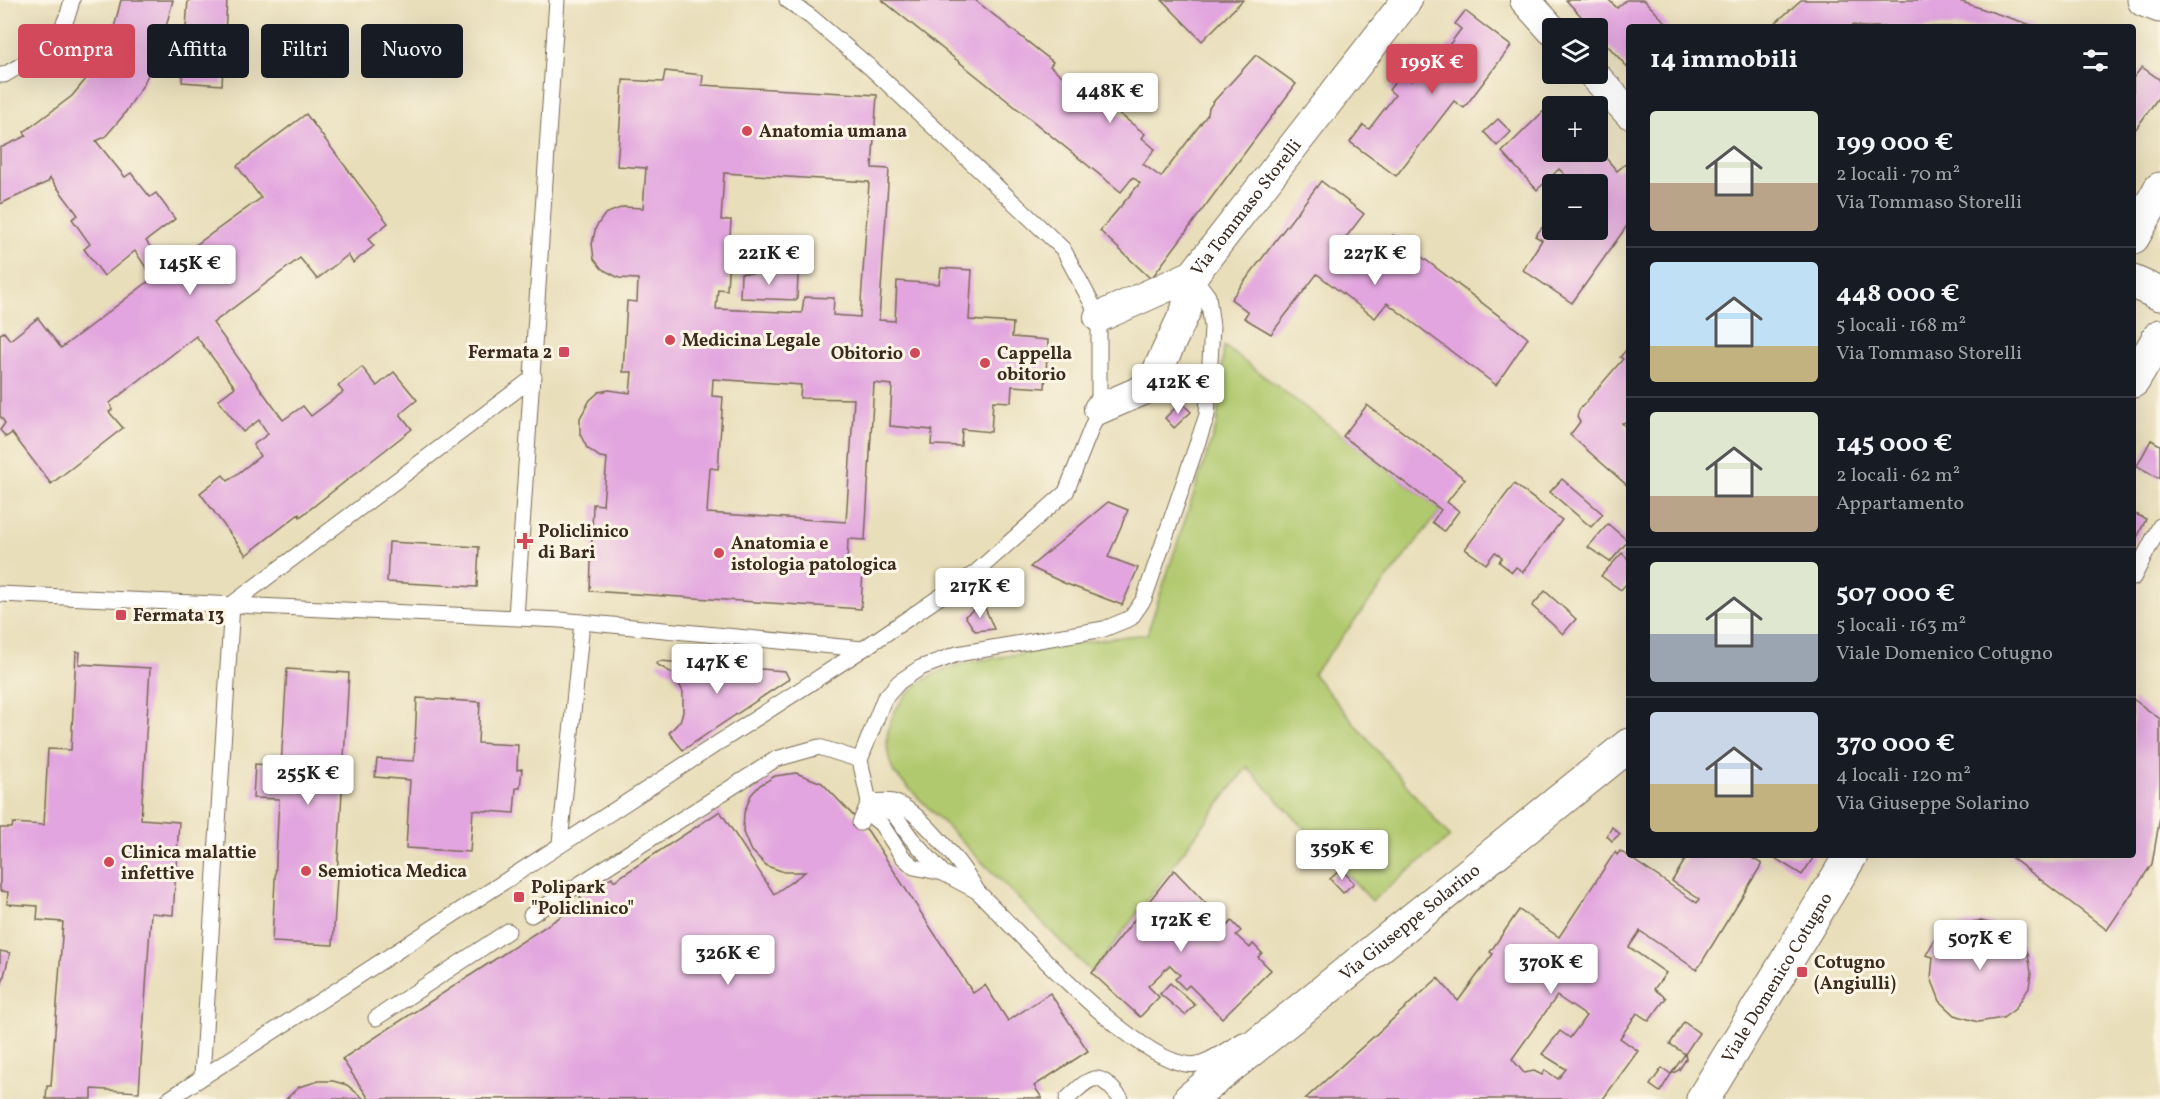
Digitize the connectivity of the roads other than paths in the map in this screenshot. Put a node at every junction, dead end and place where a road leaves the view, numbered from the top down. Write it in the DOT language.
graph roads {
  1 [pos="72,0"];
  2 [pos="557,0"];
  3 [pos="787,0"];
  4 [pos="1407,0"];
  5 [pos="1525,0"];
  6 [pos="2144,0"];
  7 [pos="2160,6"];
  8 [pos="1542,19"];
  9 [pos="0,75"];
  10 [pos="1602,84"];
  11 [pos="1626,110"];
  12 [pos="2160,189"];
  13 [pos="2136,232"];
  14 [pos="1193,275"];
  15 [pos="2136,283"];
  16 [pos="2160,294"];
  17 [pos="1099,316"];
  18 [pos="2160,336"];
  19 [pos="2136,376"];
  20 [pos="534,377"];
  21 [pos="1099,409"];
  22 [pos="2160,526"];
  23 [pos="2136,572"];
  24 [pos="0,594"];
  25 [pos="232,604"];
  26 [pos="516,617"];
  27 [pos="582,622"];
  28 [pos="863,649"];
  29 [pos="1626,748"];
  30 [pos="860,760"];
  31 [pos="865,812"];
  32 [pos="561,843"];
  33 [pos="1849,858"];
  34 [pos="977,891"];
  35 [pos="531,915"];
  36 [pos="508,931"];
  37 [pos="1300,1009"];
  38 [pos="376,1018"];
  39 [pos="202,1076"];
  40 [pos="169,1099"];
  41 [pos="1067,1099"];
  42 [pos="1121,1099"];
  43 [pos="1190,1099"];
  44 [pos="1703,1099"];
  1 -- 9 [label="lane"];
  2 -- 20 [label="lane"];
  3 -- 17 [label="lane"];
  4 -- 14 [label="street, Via Tommaso Storelli"];
  5 -- 8 [label="street"];
  6 -- 7 [label="main road"];
  10 -- 11 [label="street"];
  12 -- 13 [label="main road"];
  14 -- 17 [label="street"];
  14 -- 21 [label="street, Via Tommaso Storelli"];
  14 -- 30 [label="lane"];
  15 -- 16 [label="main road"];
  17 -- 21 [label="lane"];
  18 -- 19 [label="main road"];
  20 -- 25 [label="lane"];
  20 -- 26 [label="lane"];
  21 -- 28 [label="lane"];
  22 -- 23 [label="lane"];
  24 -- 25 [label="lane"];
  25 -- 26 [label="lane"];
  25 -- 39 [label="lane"];
  26 -- 27 [label="lane"];
  27 -- 28 [label="lane"];
  27 -- 32 [label="lane"];
  28 -- 32 [label="lane"];
  29 -- 37 [label="main road, Via Giuseppe Solarino"];
  30 -- 31 [label="lane"];
  30 -- 35 [label="lane"];
  31 -- 34 [label="lane"];
  31 -- 34 [label="lane"];
  32 -- 39 [label="lane"];
  33 -- 44 [label="main road, Viale Domenico Cotugno"];
  34 -- 37 [label="lane"];
  36 -- 38 [label="lane"];
  37 -- 43 [label="main road, Via Giuseppe Solarino"];
  39 -- 40 [label="lane"];
  41 -- 42 [label="lane"];
}
